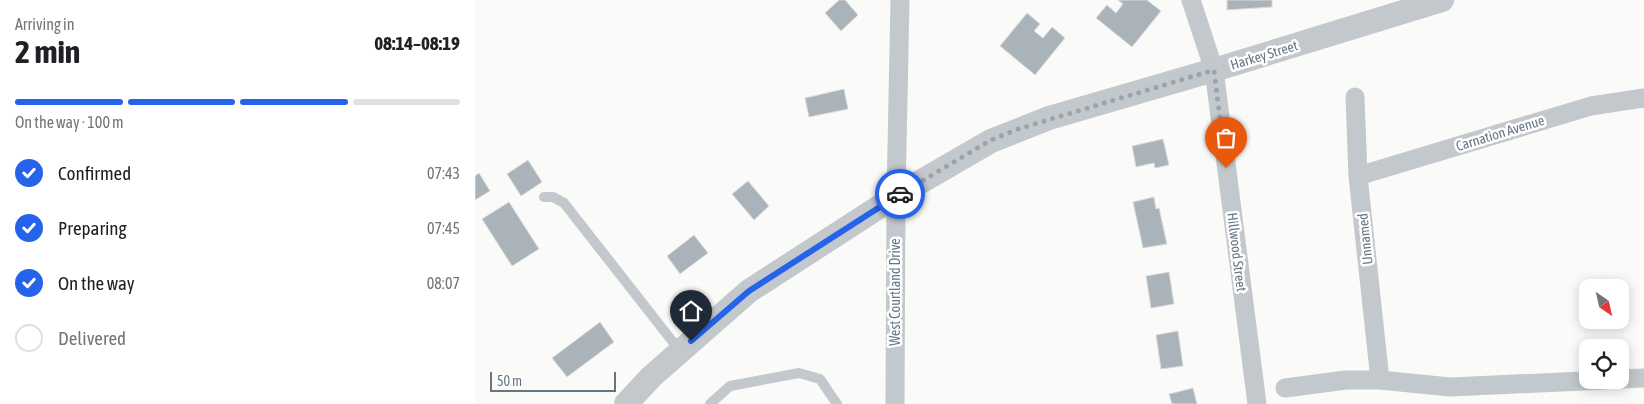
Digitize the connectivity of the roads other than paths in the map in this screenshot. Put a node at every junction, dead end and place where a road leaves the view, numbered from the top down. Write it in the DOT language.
graph roads {
  1 [pos="900,0"];
  2 [pos="1191,0"];
  3 [pos="1442,0"];
  4 [pos="1214,70"];
  5 [pos="1355,97"];
  6 [pos="1644,98"];
  7 [pos="1359,176"];
  8 [pos="896,196"];
  9 [pos="544,197"];
  10 [pos="680,351"];
  11 [pos="1644,378"];
  12 [pos="1629,379"];
  13 [pos="1380,380"];
  14 [pos="1579,381"];
  15 [pos="1285,388"];
  16 [pos="626,404"];
  17 [pos="709,404"];
  18 [pos="837,404"];
  19 [pos="895,404"];
  20 [pos="1257,404"];
  1 -- 8 [label="street, West Courtland Drive"];
  2 -- 4 [label="street, Hillwood Street"];
  3 -- 4 [label="street, Harkey Street"];
  4 -- 8 [label="street, Harkey Street"];
  4 -- 20 [label="street, Hillwood Street"];
  5 -- 7 [label="street, Unnamed"];
  6 -- 7 [label="street, Carnation Avenue"];
  7 -- 13 [label="street, Unnamed"];
  8 -- 10 [label="street, Harkey Street"];
  8 -- 19 [label="street, West Courtland Drive"];
  9 -- 10 [label="lane"];
  10 -- 16 [label="street, Harkey Street"];
  11 -- 12 [label="street"];
  13 -- 14 [label="street"];
  13 -- 15 [label="street"];
  17 -- 18 [label="lane"];
}
